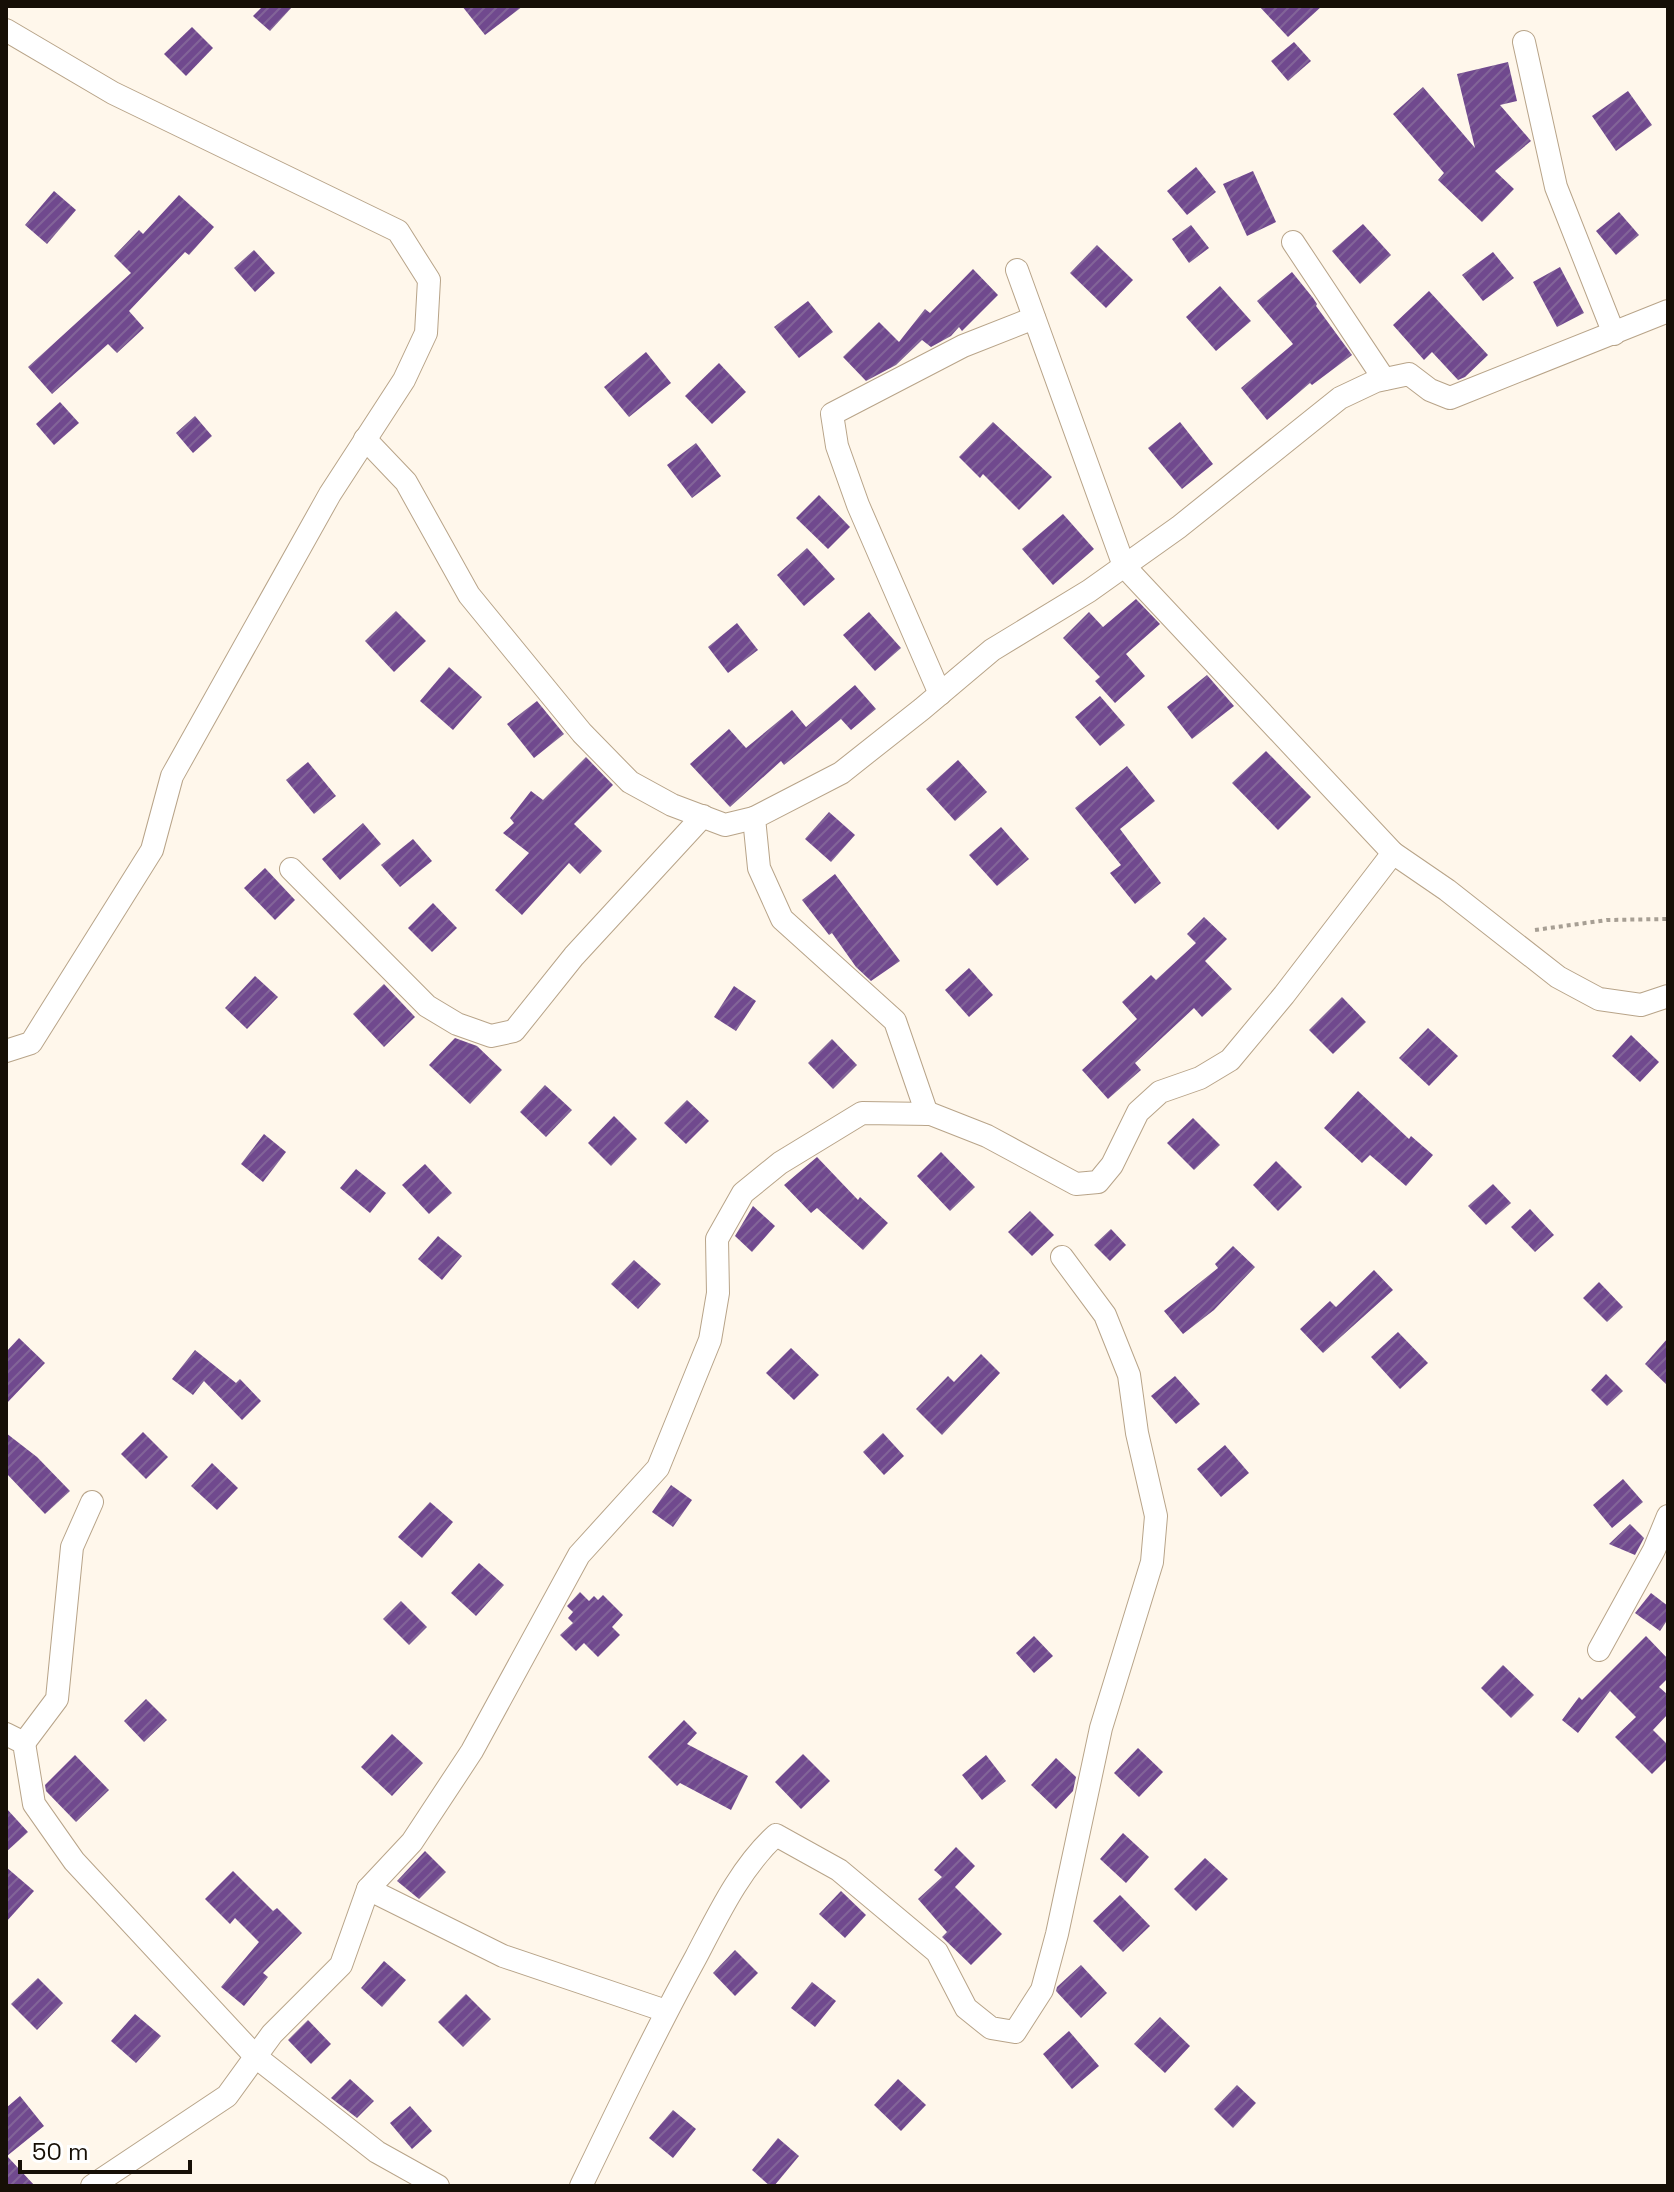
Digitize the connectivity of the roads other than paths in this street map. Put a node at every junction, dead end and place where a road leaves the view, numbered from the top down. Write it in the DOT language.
graph roads {
  1 [pos="6,30"];
  2 [pos="1524,42"];
  3 [pos="1293,242"];
  4 [pos="1017,270"];
  5 [pos="1668,311"];
  6 [pos="1034,318"];
  7 [pos="1614,334"];
  8 [pos="1384,379"];
  9 [pos="365,439"];
  10 [pos="1124,566"];
  11 [pos="940,694"];
  12 [pos="703,816"];
  13 [pos="754,818"];
  14 [pos="1393,853"];
  15 [pos="291,869"];
  16 [pos="1668,996"];
  17 [pos="6,1051"];
  18 [pos="927,1114"];
  19 [pos="1062,1257"];
  20 [pos="92,1502"];
  21 [pos="1668,1516"];
  22 [pos="1599,1650"];
  23 [pos="15,1738"];
  24 [pos="368,1889"];
  25 [pos="666,2011"];
  26 [pos="256,2057"];
  27 [pos="92,2186"];
  28 [pos="438,2186"];
  29 [pos="581,2186"];
  1 -- 9 [label="street"];
  2 -- 7 [label="street"];
  3 -- 8 [label="street"];
  4 -- 6 [label="street"];
  5 -- 7 [label="street"];
  6 -- 10 [label="street"];
  6 -- 11 [label="street"];
  7 -- 8 [label="street"];
  8 -- 10 [label="street"];
  9 -- 12 [label="street"];
  9 -- 17 [label="street"];
  10 -- 11 [label="street"];
  10 -- 14 [label="street"];
  11 -- 13 [label="street"];
  12 -- 13 [label="street"];
  12 -- 15 [label="street"];
  13 -- 18 [label="street"];
  14 -- 16 [label="street"];
  14 -- 18 [label="street"];
  18 -- 24 [label="street"];
  19 -- 25 [label="street"];
  20 -- 23 [label="street"];
  21 -- 22 [label="street"];
  23 -- 26 [label="street"];
  24 -- 25 [label="street"];
  24 -- 26 [label="street"];
  25 -- 29 [label="street"];
  26 -- 27 [label="street"];
  26 -- 28 [label="street"];
}
